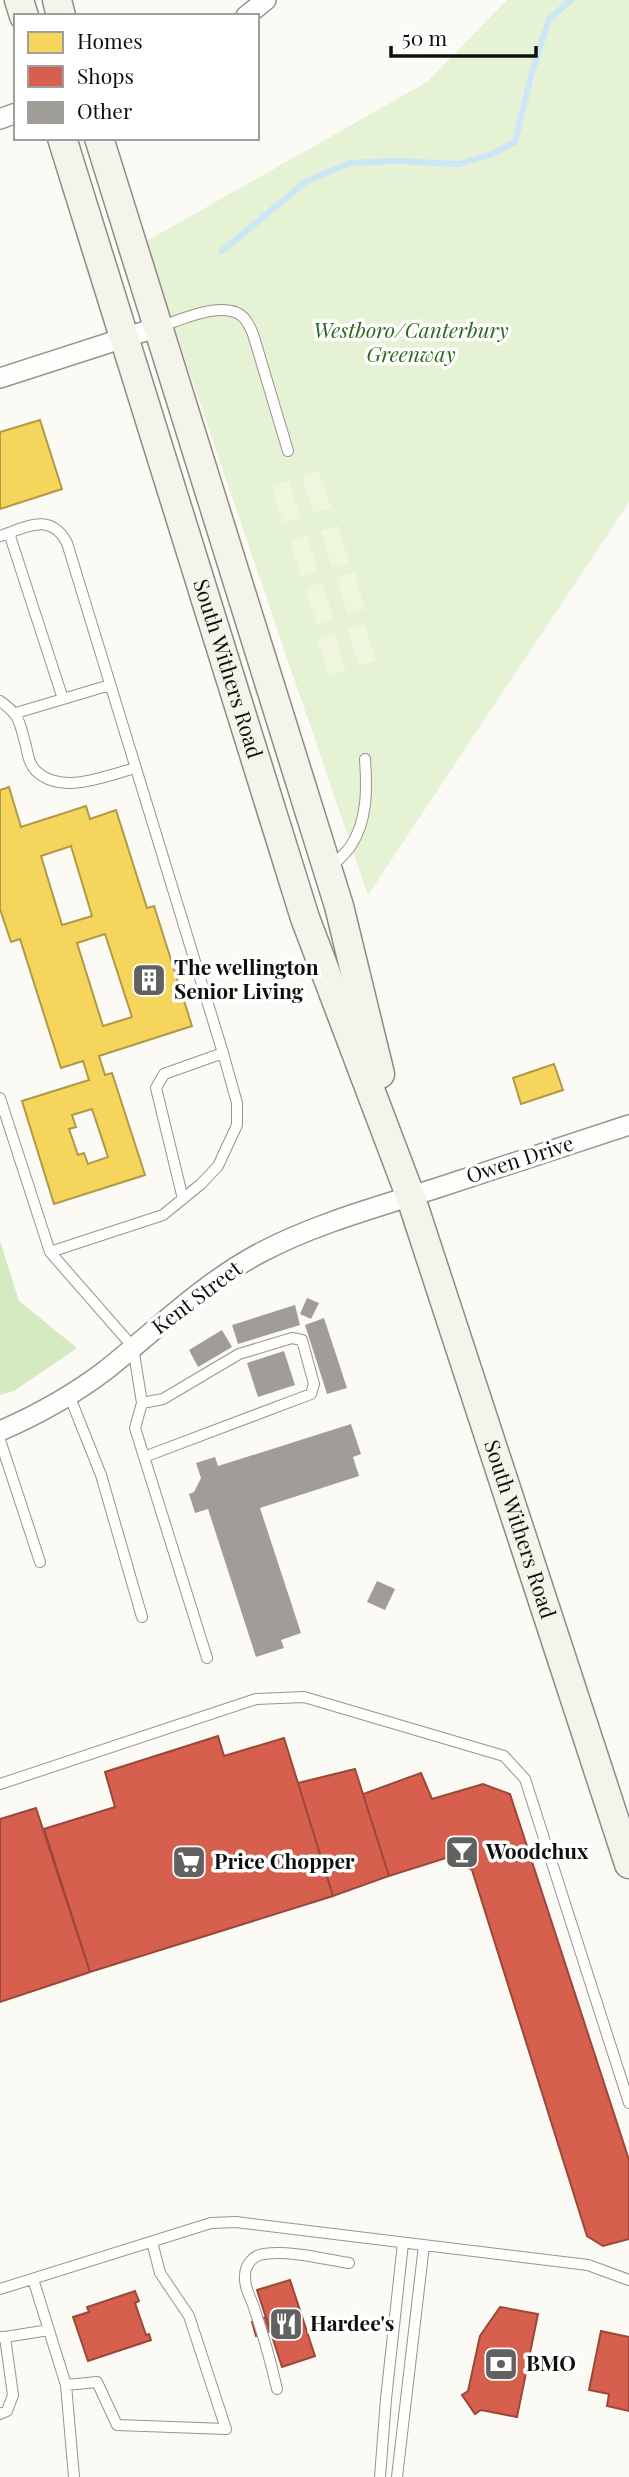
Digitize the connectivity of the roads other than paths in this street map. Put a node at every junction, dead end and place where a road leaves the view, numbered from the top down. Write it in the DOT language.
graph roads {
  1 [pos="266,0"];
  2 [pos="248,14"];
  3 [pos="63,140"];
  4 [pos="100,140"];
  5 [pos="158,327"];
  6 [pos="124,338"];
  7 [pos="0,378"];
  8 [pos="288,452"];
  9 [pos="5,534"];
  10 [pos="110,685"];
  11 [pos="63,699"];
  12 [pos="0,701"];
  13 [pos="16,713"];
  14 [pos="365,759"];
  15 [pos="136,768"];
  16 [pos="328,870"];
  17 [pos="223,1053"];
  18 [pos="0,1098"];
  19 [pos="629,1125"];
  20 [pos="410,1195"];
  21 [pos="183,1199"];
  22 [pos="51,1252"];
  23 [pos="133,1347"];
  24 [pos="69,1395"];
  25 [pos="142,1403"];
  26 [pos="0,1431"];
  27 [pos="0,1440"];
  28 [pos="144,1457"];
  29 [pos="40,1562"];
  30 [pos="142,1617"];
  31 [pos="207,1658"];
  32 [pos="0,1784"];
  33 [pos="629,1864"];
  34 [pos="629,2103"];
  35 [pos="152,2242"];
  36 [pos="403,2243"];
  37 [pos="424,2245"];
  38 [pos="349,2263"];
  39 [pos="33,2279"];
  40 [pos="629,2280"];
  41 [pos="0,2289"];
  42 [pos="49,2330"];
  43 [pos="2,2337"];
  44 [pos="66,2385"];
  45 [pos="276,2389"];
  46 [pos="0,2414"];
  47 [pos="74,2477"];
  48 [pos="380,2477"];
  49 [pos="397,2477"];
  1 -- 2 [label="street"];
  3 -- 6 [label="main road, South Withers Road"];
  4 -- 5 [label="main road, South Withers Road"];
  5 -- 6 [label="street"];
  5 -- 8 [label="lane"];
  5 -- 16 [label="main road, South Withers Road"];
  6 -- 7 [label="street"];
  6 -- 20 [label="main road, South Withers Road"];
  9 -- 10 [label="lane"];
  9 -- 11 [label="lane"];
  10 -- 11 [label="lane"];
  10 -- 15 [label="lane"];
  11 -- 13 [label="lane"];
  12 -- 13 [label="lane"];
  13 -- 15 [label="lane"];
  14 -- 16 [label="lane"];
  15 -- 17 [label="lane"];
  16 -- 20 [label="main road, South Withers Road"];
  17 -- 21 [label="lane"];
  17 -- 21 [label="lane"];
  18 -- 22 [label="lane"];
  19 -- 20 [label="street, Owen Drive"];
  20 -- 23 [label="street, Kent Street"];
  20 -- 33 [label="main road, South Withers Road"];
  21 -- 22 [label="lane"];
  22 -- 23 [label="lane"];
  23 -- 24 [label="street, Kent Street"];
  23 -- 25 [label="lane"];
  24 -- 26 [label="street, Kent Street"];
  24 -- 30 [label="lane"];
  25 -- 28 [label="lane"];
  25 -- 28 [label="lane"];
  27 -- 29 [label="lane"];
  28 -- 31 [label="lane"];
  32 -- 34 [label="lane"];
  35 -- 36 [label="lane"];
  35 -- 39 [label="lane"];
  35 -- 44 [label="lane"];
  36 -- 37 [label="lane"];
  36 -- 48 [label="lane"];
  37 -- 40 [label="lane"];
  37 -- 49 [label="lane"];
  38 -- 45 [label="lane"];
  39 -- 41 [label="lane"];
  39 -- 42 [label="lane"];
  42 -- 43 [label="lane"];
  42 -- 44 [label="lane"];
  43 -- 46 [label="lane"];
  44 -- 47 [label="lane"];
}
